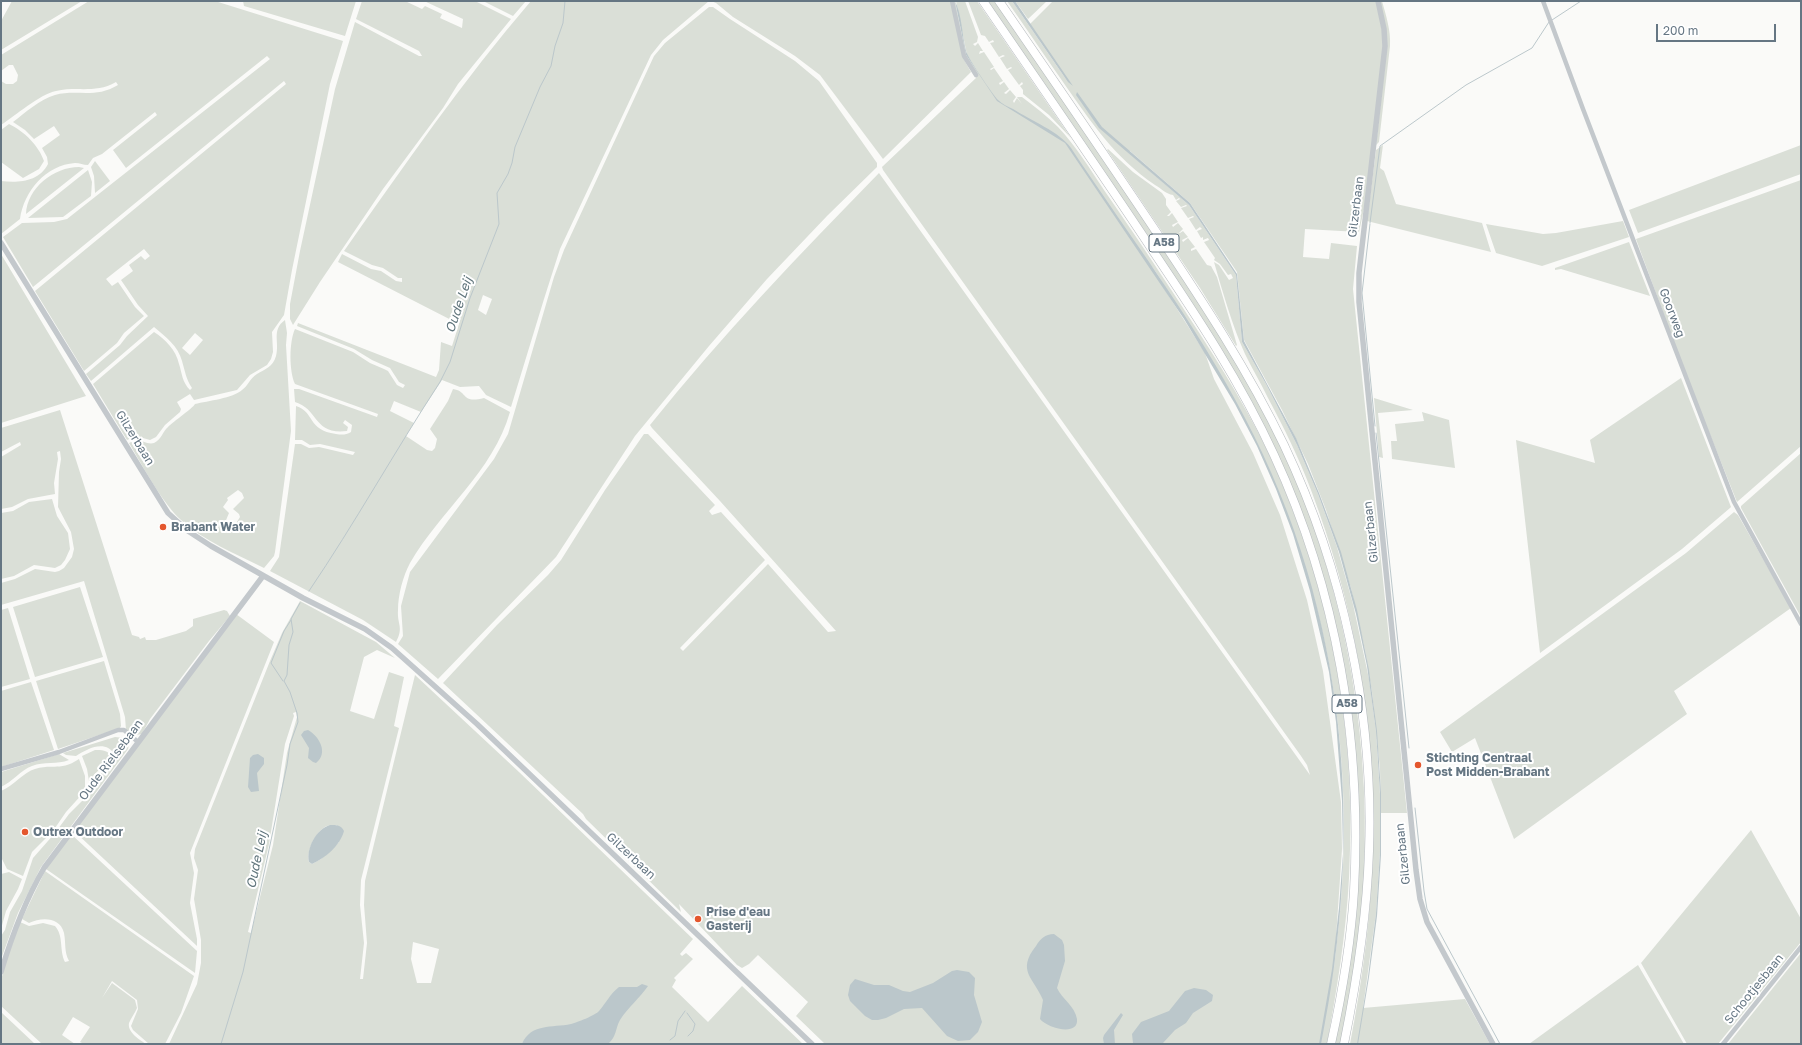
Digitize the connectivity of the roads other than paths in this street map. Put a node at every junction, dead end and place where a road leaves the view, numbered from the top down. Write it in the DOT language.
graph roads {
  1 [pos="952,1"];
  2 [pos="983,1"];
  3 [pos="999,1"];
  4 [pos="1378,1"];
  5 [pos="1543,1"];
  6 [pos="976,75"];
  7 [pos="1,243"];
  8 [pos="263,576"];
  9 [pos="1801,624"];
  10 [pos="138,742"];
  11 [pos="1,769"];
  12 [pos="1801,947"];
  13 [pos="1,972"];
  14 [pos="812,1044"];
  15 [pos="1331,1044"];
  16 [pos="1344,1044"];
  17 [pos="1493,1044"];
  18 [pos="1723,1044"];
  1 -- 6 [label="street"];
  2 -- 15 [label="highway, A58"];
  3 -- 16 [label="highway, A58"];
  4 -- 17 [label="street, Gilzerbaan"];
  5 -- 9 [label="street, Goorweg"];
  7 -- 8 [label="street, Gilzerbaan"];
  8 -- 10 [label="street, Oude Rielsebaan"];
  8 -- 14 [label="street, Gilzerbaan"];
  10 -- 11 [label="street"];
  10 -- 13 [label="street, Oude Rielsebaan"];
  12 -- 18 [label="street, Schootjesbaan"];
}
